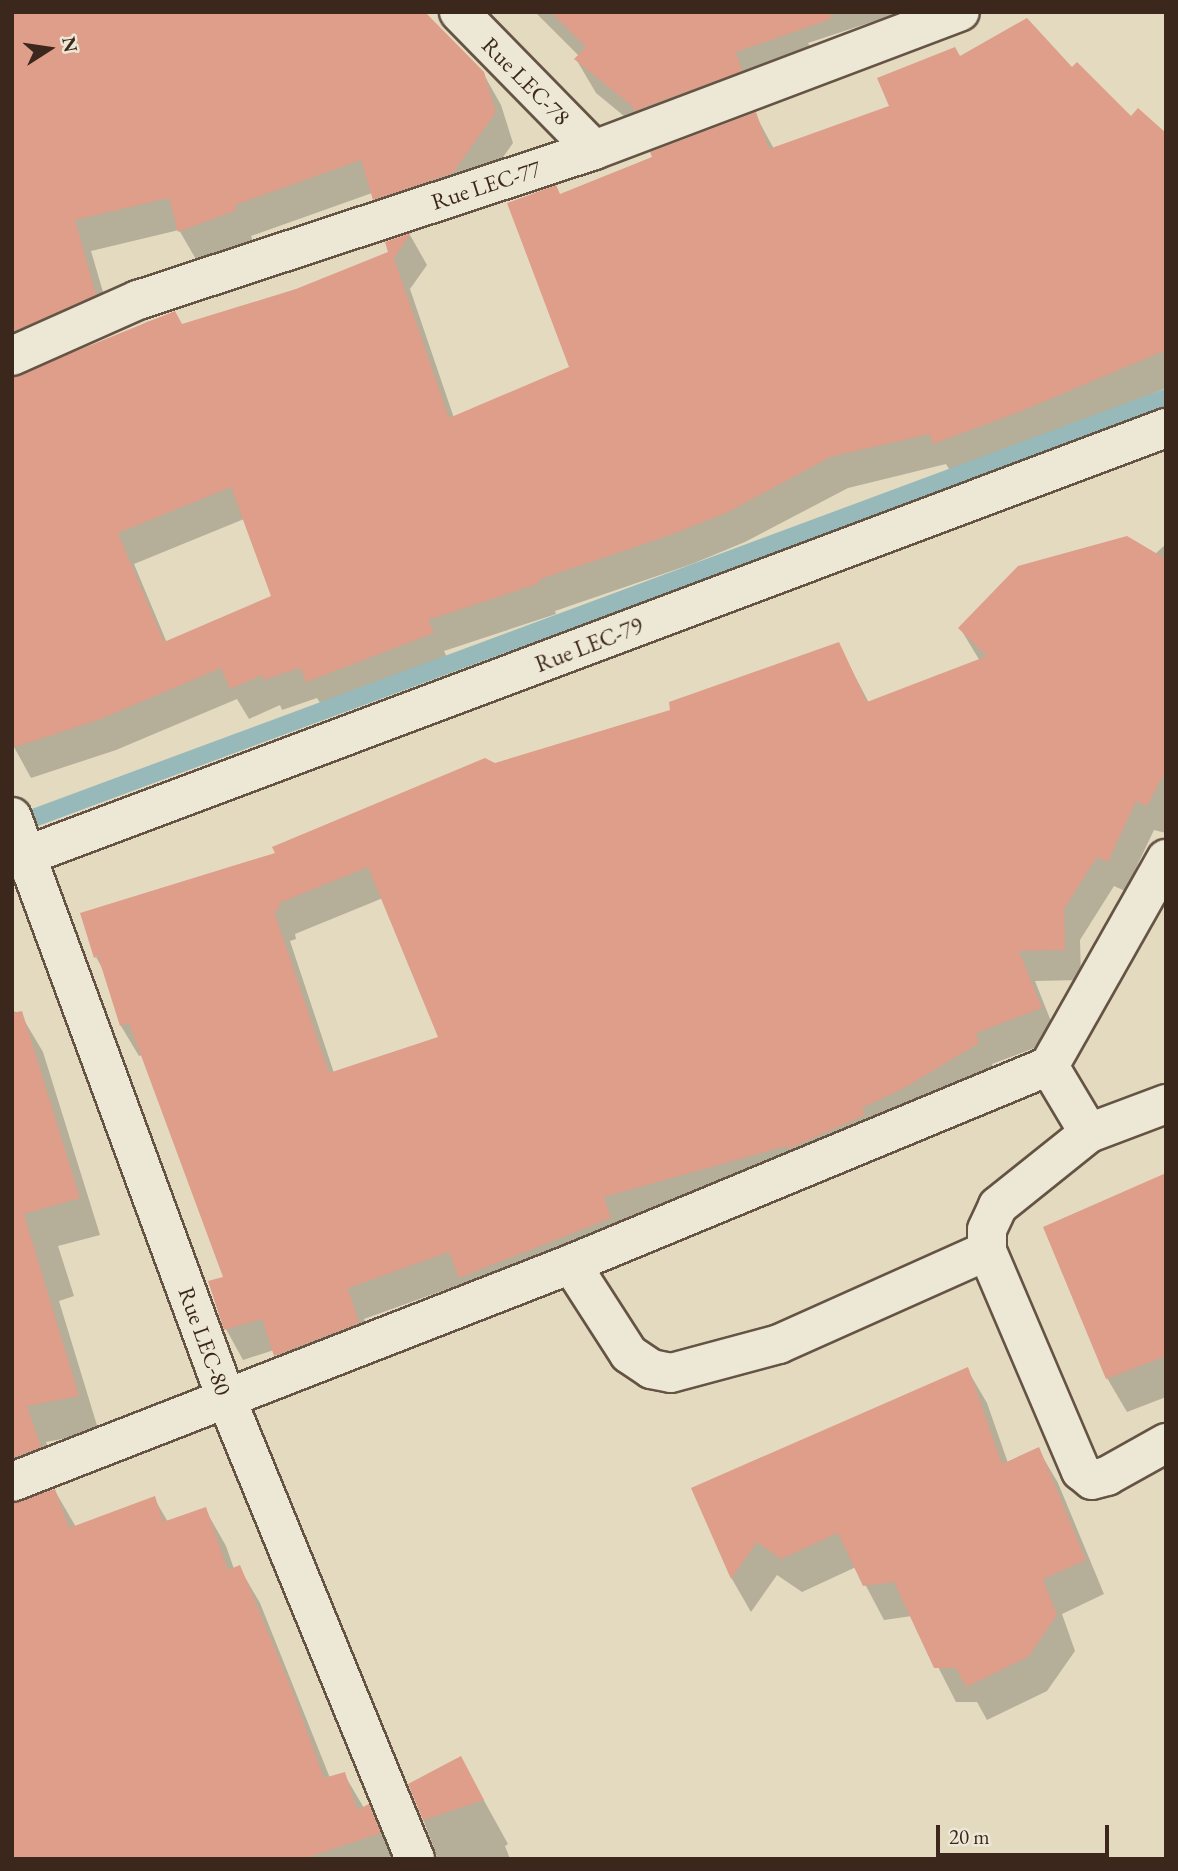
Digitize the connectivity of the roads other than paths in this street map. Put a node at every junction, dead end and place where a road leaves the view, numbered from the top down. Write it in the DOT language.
graph roads {
  1 [pos="458,12"];
  2 [pos="960,12"];
  3 [pos="594,150"];
  4 [pos="12,356"];
  5 [pos="1166,428"];
  6 [pos="12,817"];
  7 [pos="19,859"];
  8 [pos="1166,859"];
  9 [pos="1049,1066"];
  10 [pos="1166,1104"];
  11 [pos="1089,1133"];
  12 [pos="987,1251"];
  13 [pos="571,1264"];
  14 [pos="226,1398"];
  15 [pos="1166,1443"];
  16 [pos="12,1482"];
  17 [pos="415,1859"];
  1 -- 3 [label="street, Rue LEC-78"];
  2 -- 3 [label="street, Rue LEC-77"];
  3 -- 4 [label="street, Rue LEC-77"];
  5 -- 7 [label="street, Rue LEC-79"];
  6 -- 7 [label="street, Rue LEC-80"];
  7 -- 14 [label="street, Rue LEC-80"];
  8 -- 9 [label="street"];
  9 -- 11 [label="street"];
  9 -- 13 [label="street"];
  10 -- 11 [label="street"];
  11 -- 12 [label="street"];
  12 -- 13 [label="street"];
  12 -- 15 [label="street"];
  13 -- 14 [label="street"];
  14 -- 16 [label="street"];
  14 -- 17 [label="street, Rue LEC-80"];
}
